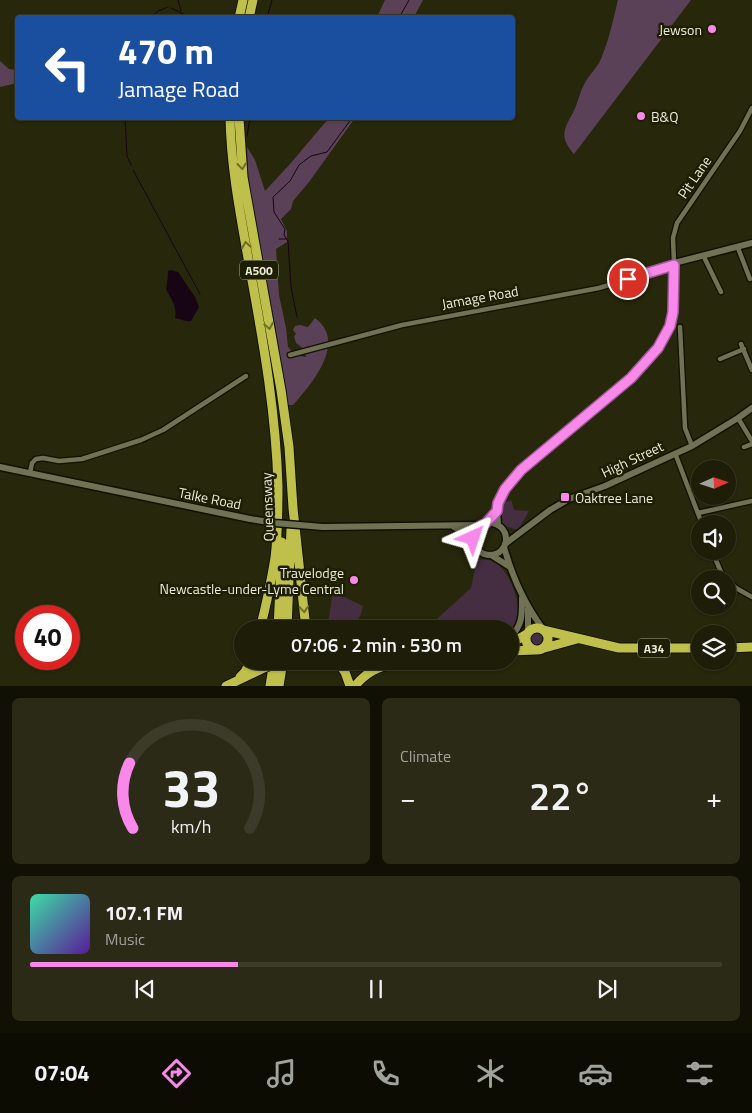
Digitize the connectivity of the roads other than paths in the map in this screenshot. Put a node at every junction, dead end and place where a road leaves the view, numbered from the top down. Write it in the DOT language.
graph roads {
  1 [pos="243,0"];
  2 [pos="253,0"];
  3 [pos="240,15"];
  4 [pos="249,15"];
  5 [pos="752,108"];
  6 [pos="230,120"];
  7 [pos="239,120"];
  8 [pos="752,243"];
  9 [pos="738,248"];
  10 [pos="704,257"];
  11 [pos="674,264"];
  12 [pos="750,279"];
  13 [pos="721,292"];
  14 [pos="680,328"];
  15 [pos="290,355"];
  16 [pos="720,359"];
  17 [pos="752,370"];
  18 [pos="246,376"];
  19 [pos="752,408"];
  20 [pos="274,414"];
  21 [pos="738,418"];
  22 [pos="284,422"];
  23 [pos="752,442"];
  24 [pos="692,446"];
  25 [pos="744,447"];
  26 [pos="675,454"];
  27 [pos="0,467"];
  28 [pos="30,473"];
  29 [pos="752,501"];
  30 [pos="497,511"];
  31 [pos="698,513"];
  32 [pos="483,524"];
  33 [pos="448,525"];
  34 [pos="499,526"];
  35 [pos="523,531"];
  36 [pos="474,543"];
  37 [pos="504,545"];
  38 [pos="491,555"];
  39 [pos="510,567"];
  40 [pos="736,588"];
  41 [pos="522,594"];
  42 [pos="752,597"];
  43 [pos="528,608"];
  44 [pos="262,620"];
  45 [pos="279,620"];
  46 [pos="287,620"];
  47 [pos="305,620"];
  48 [pos="519,626"];
  49 [pos="543,630"];
  50 [pos="527,633"];
  51 [pos="519,638"];
  52 [pos="577,639"];
  53 [pos="752,647"];
  54 [pos="691,648"];
  55 [pos="736,648"];
  56 [pos="539,649"];
  57 [pos="519,650"];
  58 [pos="246,670"];
  59 [pos="261,670"];
  60 [pos="273,670"];
  61 [pos="282,670"];
  62 [pos="344,670"];
  63 [pos="374,670"];
  64 [pos="236,681"];
  65 [pos="226,686"];
  66 [pos="270,686"];
  67 [pos="280,686"];
  68 [pos="350,686"];
  69 [pos="355,686"];
  1 -- 3 [label="highway"];
  2 -- 4 [label="highway"];
  5 -- 11 [label="street, Pit Lane"];
  20 -- 6 [label="highway, A500, one-way"];
  7 -- 22 [label="highway, A500, one-way"];
  8 -- 9 [label="street, Jamage Road"];
  9 -- 10 [label="street, Jamage Road"];
  9 -- 12 [label="street"];
  10 -- 11 [label="street, Jamage Road"];
  10 -- 13 [label="street"];
  11 -- 15 [label="street, Jamage Road"];
  11 -- 30 [label="street"];
  14 -- 24 [label="street"];
  16 -- 17 [label="street"];
  18 -- 28 [label="street"];
  19 -- 21 [label="street, High Street"];
  20 -- 44 [label="highway"];
  20 -- 45 [label="highway, Queensway / A500"];
  21 -- 23 [label="street"];
  21 -- 24 [label="street, High Street"];
  22 -- 46 [label="highway, Queensway / A500"];
  22 -- 47 [label="highway, one-way"];
  23 -- 25 [label="street"];
  24 -- 26 [label="street, High Street"];
  26 -- 31 [label="street"];
  26 -- 35 [label="street, High Street"];
  27 -- 28 [label="street, Talke Road"];
  28 -- 33 [label="street, Talke Road, bridge"];
  29 -- 31 [label="street"];
  30 -- 32 [label="street"];
  30 -- 34 [label="street"];
  32 -- 33 [label="street, Talke Road"];
  32 -- 34 [label="street"];
  32 -- 36 [label="street"];
  33 -- 36 [label="street"];
  34 -- 35 [label="street"];
  34 -- 37 [label="street"];
  35 -- 37 [label="street, High Street"];
  36 -- 38 [label="street"];
  37 -- 38 [label="street"];
  37 -- 39 [label="street"];
  38 -- 39 [label="street"];
  39 -- 41 [label="street"];
  40 -- 42 [label="street"];
  41 -- 43 [label="street"];
  41 -- 48 [label="street"];
  43 -- 49 [label="street"];
  43 -- 50 [label="street"];
  49 -- 50 [label="highway"];
  49 -- 52 [label="highway, A34"];
  49 -- 56 [label="highway"];
  50 -- 51 [label="highway"];
  50 -- 56 [label="highway"];
  52 -- 54 [label="highway, A34"];
  52 -- 56 [label="highway, A34"];
  53 -- 55 [label="highway"];
  56 -- 57 [label="highway, A34"];
  58 -- 64 [label="highway"];
  59 -- 64 [label="highway, bridge"];
  60 -- 66 [label="highway"];
  61 -- 67 [label="highway"];
  62 -- 68 [label="highway"];
  63 -- 69 [label="highway"];
  64 -- 65 [label="highway"];
}
